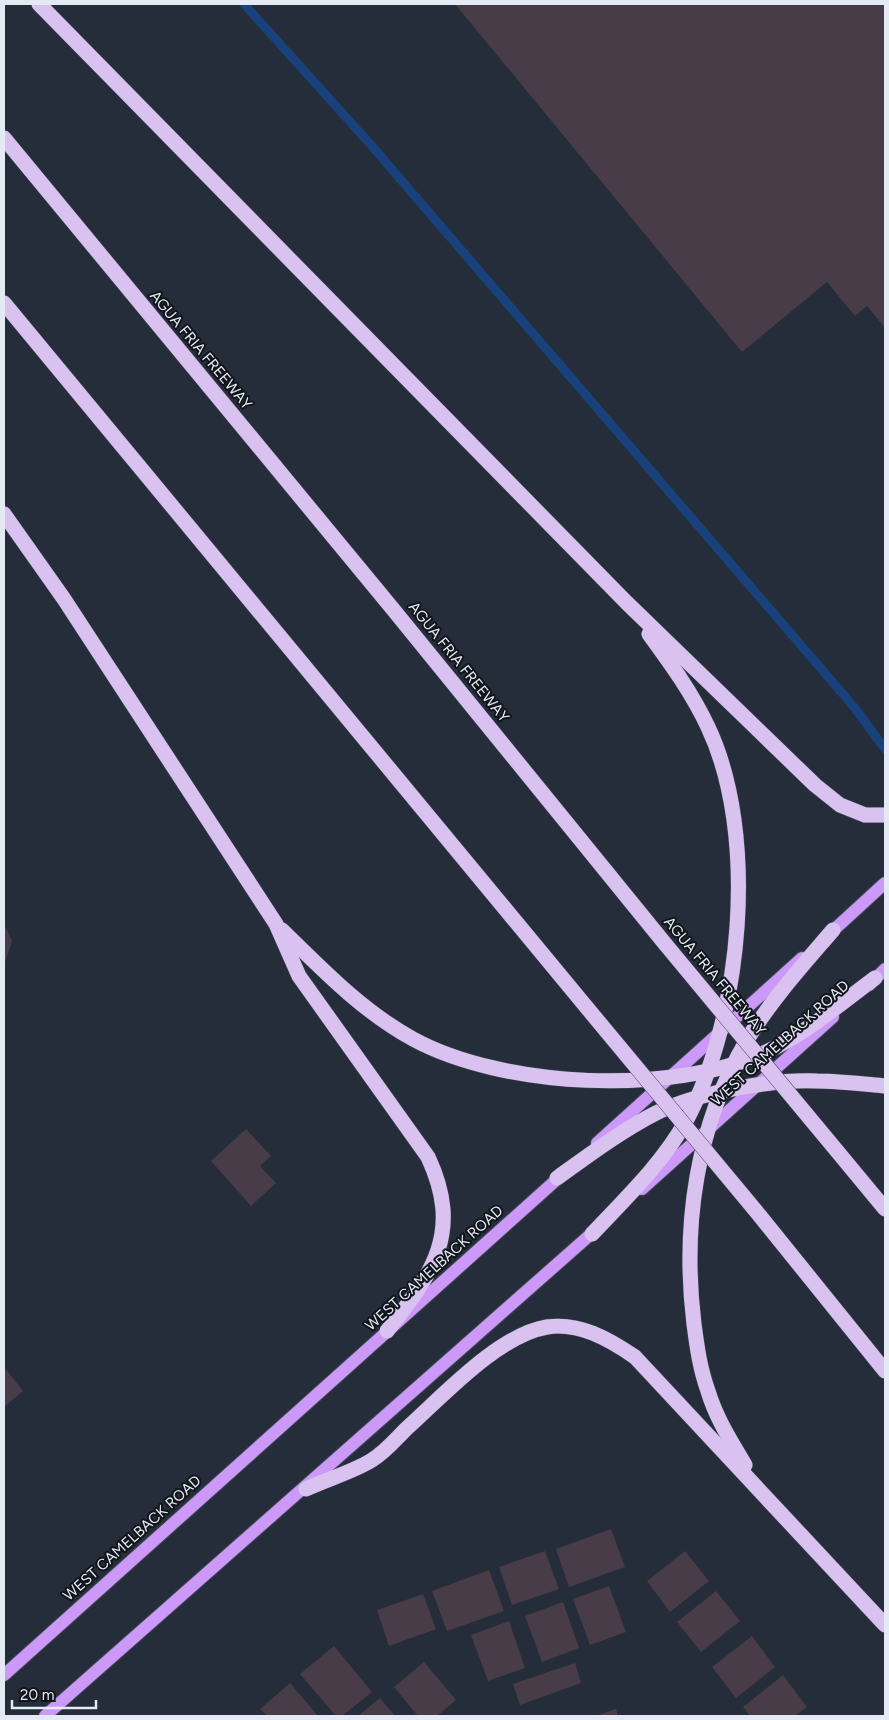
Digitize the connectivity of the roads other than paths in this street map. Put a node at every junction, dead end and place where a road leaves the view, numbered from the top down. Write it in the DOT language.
graph roads {
  1 [pos="40,4"];
  2 [pos="4,138"];
  3 [pos="4,304"];
  4 [pos="4,514"];
  5 [pos="627,603"];
  6 [pos="885,815"];
  7 [pos="885,883"];
  8 [pos="276,924"];
  9 [pos="833,930"];
  10 [pos="880,974"];
  11 [pos="720,1032"];
  12 [pos="734,1065"];
  13 [pos="707,1071"];
  14 [pos="672,1076"];
  15 [pos="885,1086"];
  16 [pos="756,1087"];
  17 [pos="723,1092"];
  18 [pos="696,1099"];
  19 [pos="708,1130"];
  20 [pos="557,1178"];
  21 [pos="885,1209"];
  22 [pos="592,1234"];
  23 [pos="387,1331"];
  24 [pos="885,1371"];
  25 [pos="754,1482"];
  26 [pos="306,1488"];
  27 [pos="885,1625"];
  28 [pos="4,1675"];
  29 [pos="45,1716"];
  1 -- 5 [label="highway"];
  2 -- 21 [label="highway, AGUA FRIA FREEWAY, bridge"];
  3 -- 24 [label="highway, bridge"];
  4 -- 8 [label="highway"];
  5 -- 6 [label="highway"];
  5 -- 11 [label="highway"];
  7 -- 9 [label="main road, WEST CAMELBACK ROAD"];
  8 -- 14 [label="highway"];
  8 -- 23 [label="highway"];
  9 -- 11 [label="main road, WEST CAMELBACK ROAD"];
  9 -- 12 [label="highway"];
  10 -- 12 [label="highway"];
  10 -- 16 [label="main road, WEST CAMELBACK ROAD"];
  11 -- 13 [label="highway"];
  11 -- 14 [label="main road, WEST CAMELBACK ROAD"];
  12 -- 13 [label="highway"];
  12 -- 17 [label="highway"];
  13 -- 14 [label="highway"];
  13 -- 18 [label="highway"];
  14 -- 20 [label="main road, WEST CAMELBACK ROAD"];
  15 -- 16 [label="highway"];
  16 -- 17 [label="highway"];
  16 -- 19 [label="main road, WEST CAMELBACK ROAD"];
  17 -- 18 [label="highway"];
  17 -- 19 [label="highway"];
  18 -- 20 [label="highway"];
  18 -- 22 [label="highway"];
  19 -- 22 [label="main road, WEST CAMELBACK ROAD"];
  19 -- 25 [label="highway"];
  20 -- 23 [label="main road, WEST CAMELBACK ROAD"];
  22 -- 26 [label="main road, WEST CAMELBACK ROAD"];
  23 -- 28 [label="main road, WEST CAMELBACK ROAD"];
  25 -- 26 [label="highway"];
  25 -- 27 [label="highway"];
  26 -- 29 [label="main road, WEST CAMELBACK ROAD"];
}
